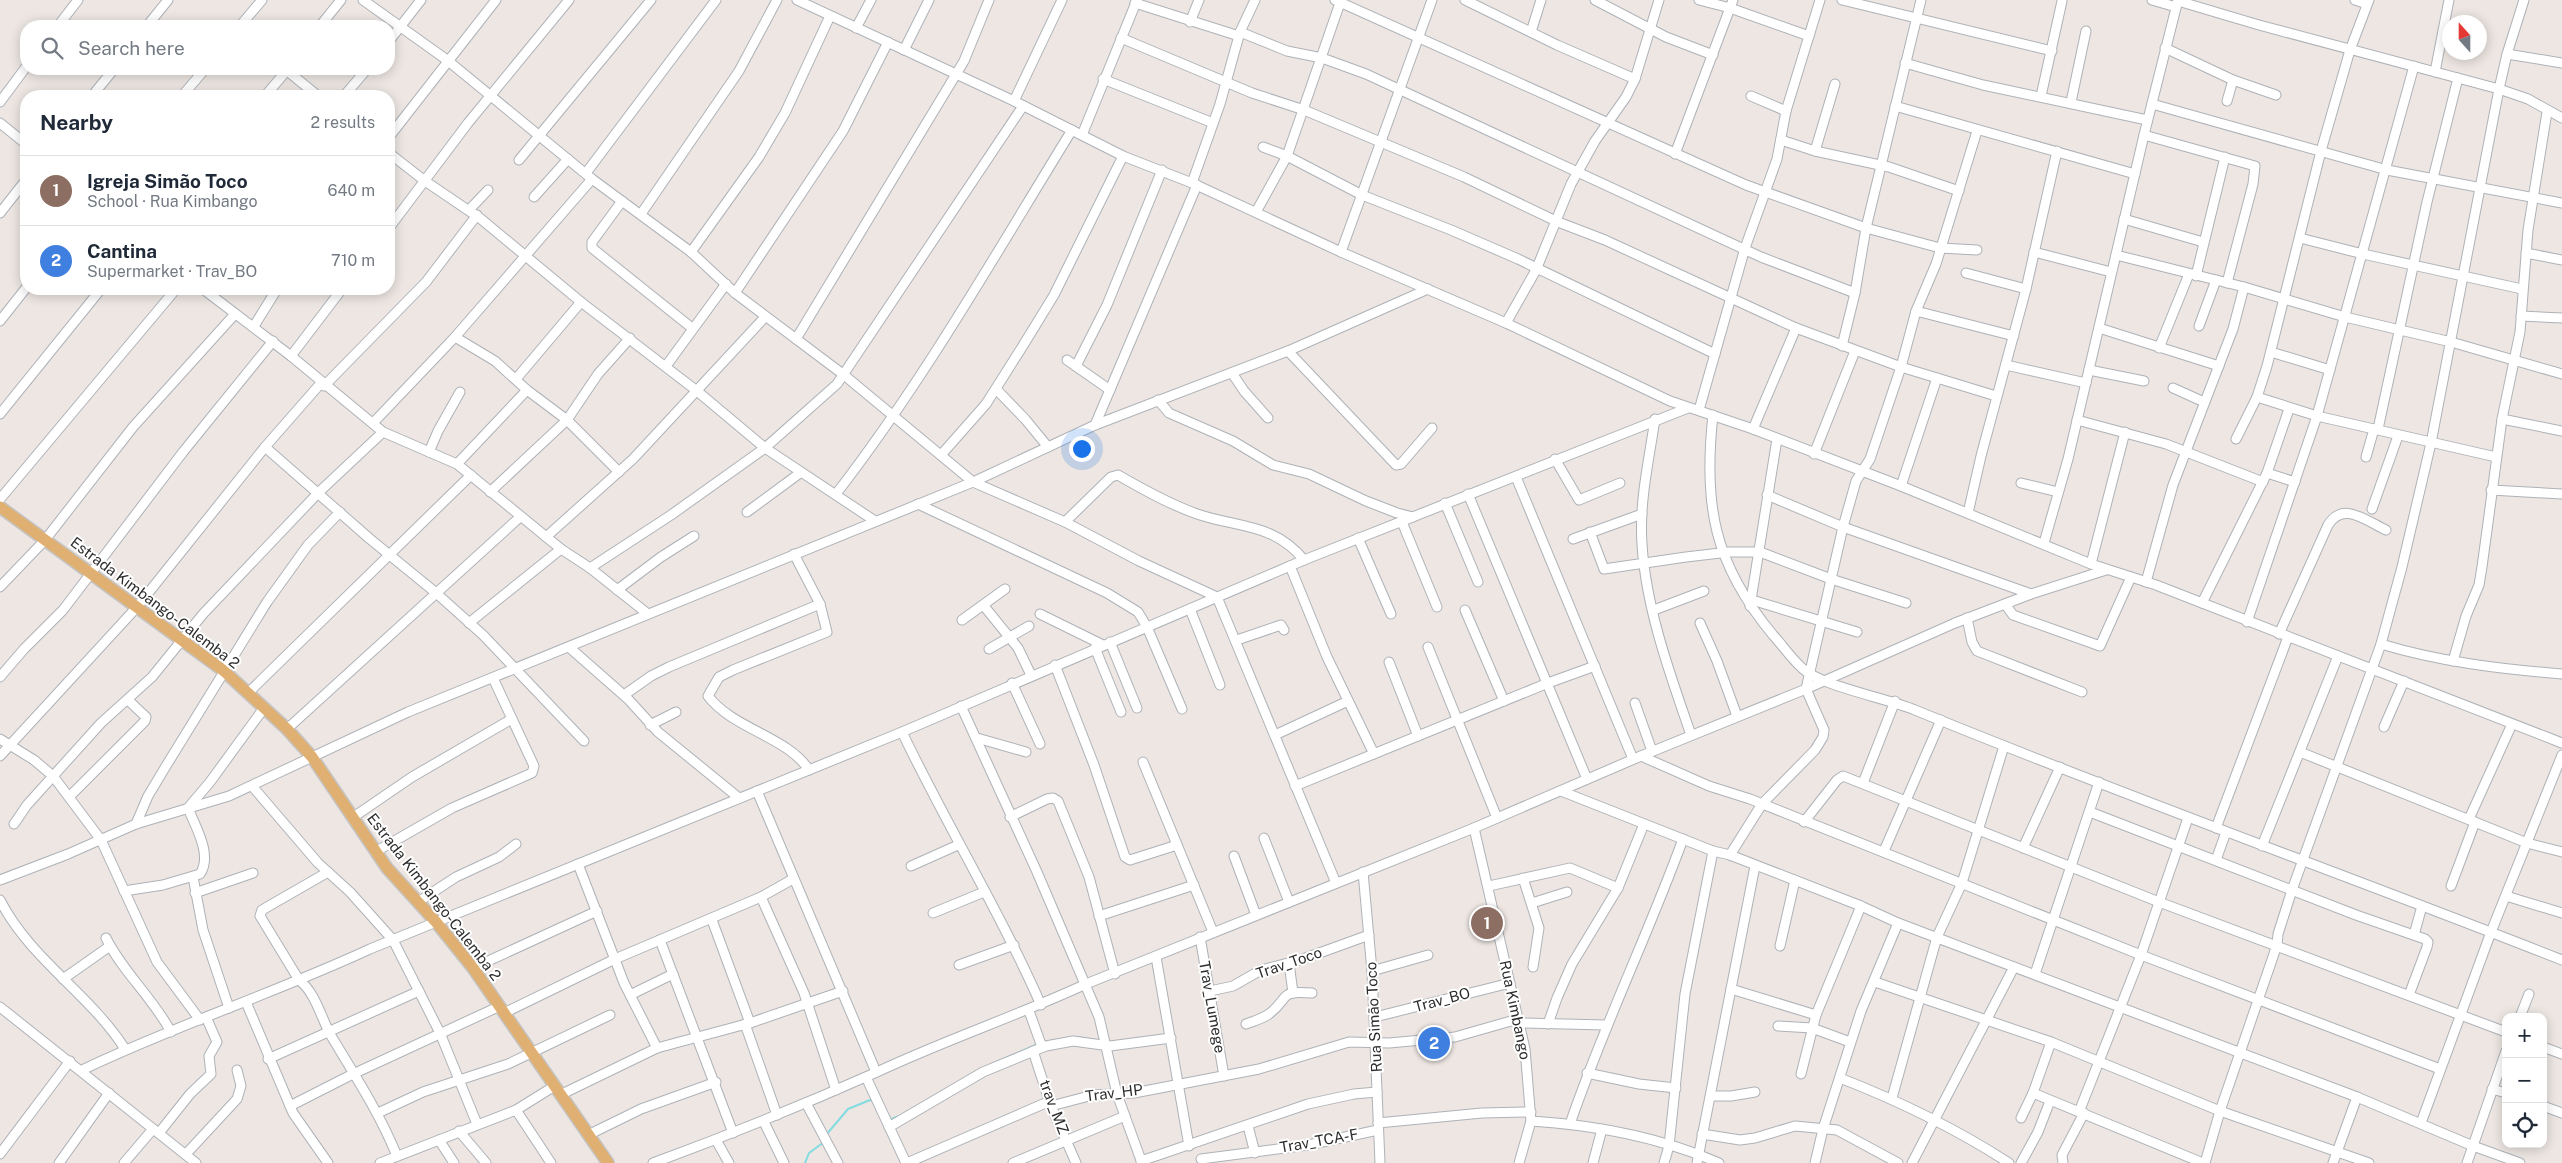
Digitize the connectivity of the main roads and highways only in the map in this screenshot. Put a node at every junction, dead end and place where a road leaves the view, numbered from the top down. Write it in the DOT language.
graph roads {
  1 [pos="0,506"];
  2 [pos="608,1163"];
  1 -- 2 [label="main road, Estrada Kimbango-Calemba 2"];
}
